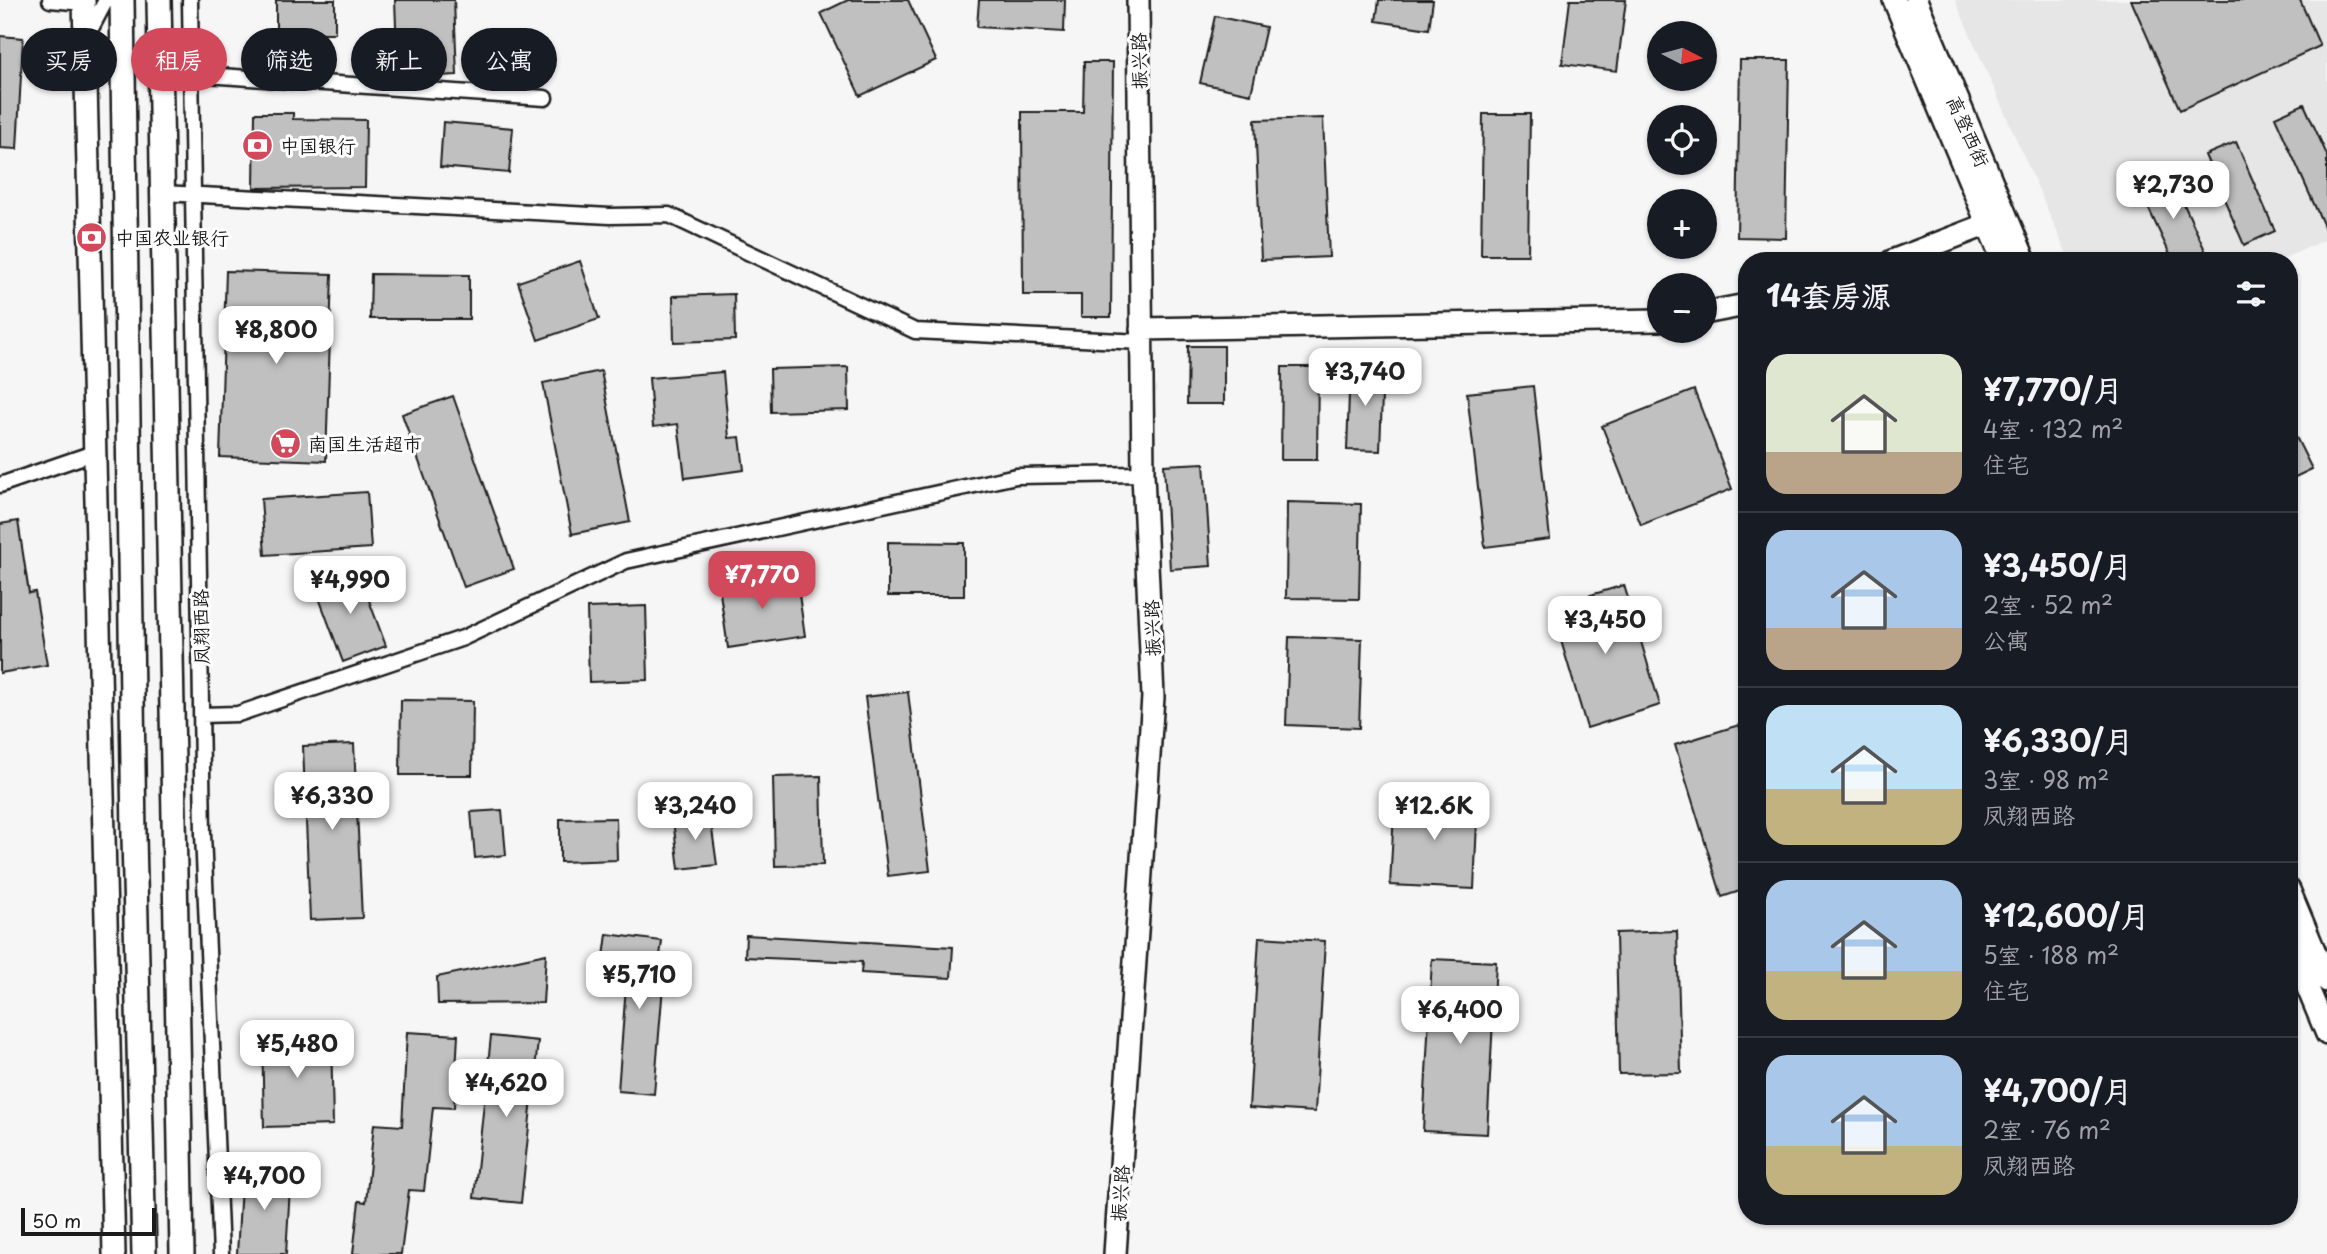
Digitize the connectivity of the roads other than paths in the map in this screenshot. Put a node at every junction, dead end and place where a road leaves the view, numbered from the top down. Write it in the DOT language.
graph roads {
  1 [pos="50,0"];
  2 [pos="106,0"];
  3 [pos="122,0"];
  4 [pos="159,0"];
  5 [pos="190,0"];
  6 [pos="1138,0"];
  7 [pos="1894,0"];
  8 [pos="1916,0"];
  9 [pos="84,1"];
  10 [pos="86,28"];
  11 [pos="91,28"];
  12 [pos="159,28"];
  13 [pos="190,28"];
  14 [pos="227,76"];
  15 [pos="88,91"];
  16 [pos="160,91"];
  17 [pos="191,91"];
  18 [pos="545,98"];
  19 [pos="162,193"];
  20 [pos="194,194"];
  21 [pos="1988,224"];
  22 [pos="1915,252"];
  23 [pos="1999,252"];
  24 [pos="2021,252"];
  25 [pos="1738,307"];
  26 [pos="1717,311"];
  27 [pos="1647,320"];
  28 [pos="1142,335"];
  29 [pos="96,452"];
  30 [pos="1143,474"];
  31 [pos="0,485"];
  32 [pos="201,715"];
  33 [pos="2298,912"];
  34 [pos="2298,965"];
  35 [pos="2327,981"];
  36 [pos="2327,1034"];
  37 [pos="114,1254"];
  38 [pos="144,1254"];
  39 [pos="182,1254"];
  40 [pos="221,1254"];
  41 [pos="1115,1254"];
  1 -- 9 [label="street"];
  2 -- 11 [label="street"];
  3 -- 38 [label="main road"];
  4 -- 12 [label="main road, 凤翔西路"];
  5 -- 13 [label="street, 凤翔西路"];
  6 -- 28 [label="street, 振兴路"];
  7 -- 21 [label="street, 高登西街"];
  8 -- 24 [label="street, 高登西街"];
  9 -- 10 [label="street"];
  14 -- 18 [label="street"];
  15 -- 29 [label="street"];
  16 -- 19 [label="main road, 凤翔西路"];
  17 -- 20 [label="street, 凤翔西路"];
  19 -- 20 [label="street"];
  19 -- 39 [label="main road, 凤翔西路"];
  20 -- 28 [label="street"];
  20 -- 32 [label="street, 凤翔西路"];
  21 -- 22 [label="street"];
  21 -- 23 [label="street, 高登西街"];
  25 -- 26 [label="street"];
  27 -- 28 [label="street"];
  28 -- 30 [label="street, 振兴路"];
  29 -- 31 [label="street"];
  29 -- 37 [label="street"];
  30 -- 32 [label="street"];
  30 -- 41 [label="street, 振兴路"];
  32 -- 40 [label="street, 凤翔西路"];
  33 -- 35 [label="street"];
  34 -- 36 [label="street"];
}
